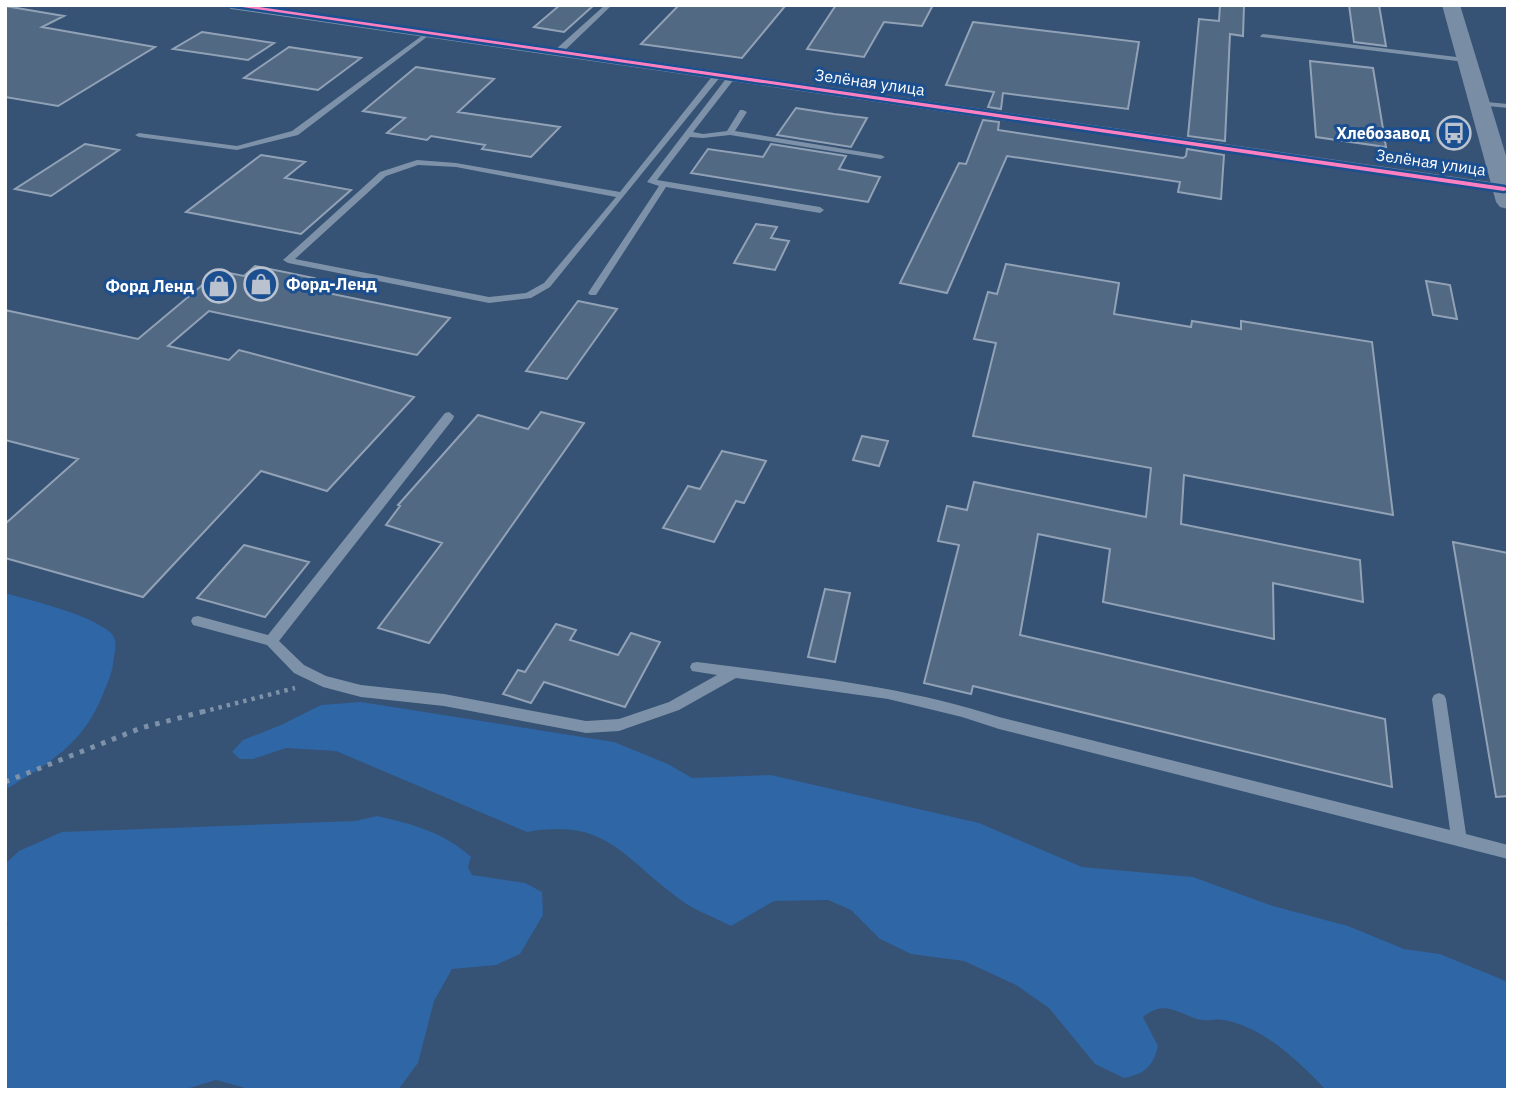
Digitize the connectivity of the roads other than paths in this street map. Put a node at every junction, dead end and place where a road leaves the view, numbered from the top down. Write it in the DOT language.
graph roads {
  1 [pos="232,5"];
  2 [pos="609,5"];
  3 [pos="1451,5"];
  4 [pos="429,33"];
  5 [pos="1263,36"];
  6 [pos="558,52"];
  7 [pos="1465,60"];
  8 [pos="724,77"];
  9 [pos="1478,103"];
  10 [pos="1508,106"];
  11 [pos="743,112"];
  12 [pos="730,133"];
  13 [pos="687,134"];
  14 [pos="139,135"];
  15 [pos="881,156"];
  16 [pos="664,184"];
  17 [pos="622,195"];
  18 [pos="1506,195"];
  19 [pos="820,210"];
  20 [pos="593,293"];
  21 [pos="449,416"];
  22 [pos="198,621"];
  23 [pos="271,641"];
  24 [pos="697,667"];
  25 [pos="734,672"];
  26 [pos="1439,699"];
  27 [pos="1459,839"];
  28 [pos="1508,852"];
  1 -- 4 [label="street, Зелёная улица"];
  2 -- 6 [label="lane"];
  3 -- 7 [label="main road"];
  4 -- 6 [label="street, Зелёная улица"];
  4 -- 14 [label="lane"];
  5 -- 7 [label="lane"];
  6 -- 8 [label="street, Зелёная улица"];
  7 -- 9 [label="main road"];
  8 -- 13 [label="lane"];
  8 -- 17 [label="lane"];
  8 -- 18 [label="street, Зелёная улица"];
  9 -- 10 [label="lane"];
  9 -- 18 [label="main road"];
  11 -- 12 [label="lane"];
  12 -- 13 [label="lane"];
  12 -- 15 [label="lane"];
  13 -- 16 [label="lane"];
  16 -- 19 [label="lane"];
  16 -- 20 [label="lane"];
  17 -- 17 [label="lane"];
  21 -- 23 [label="lane"];
  22 -- 23 [label="lane"];
  23 -- 25 [label="lane"];
  24 -- 25 [label="lane"];
  25 -- 27 [label="lane"];
  26 -- 27 [label="lane"];
  27 -- 28 [label="lane"];
}
